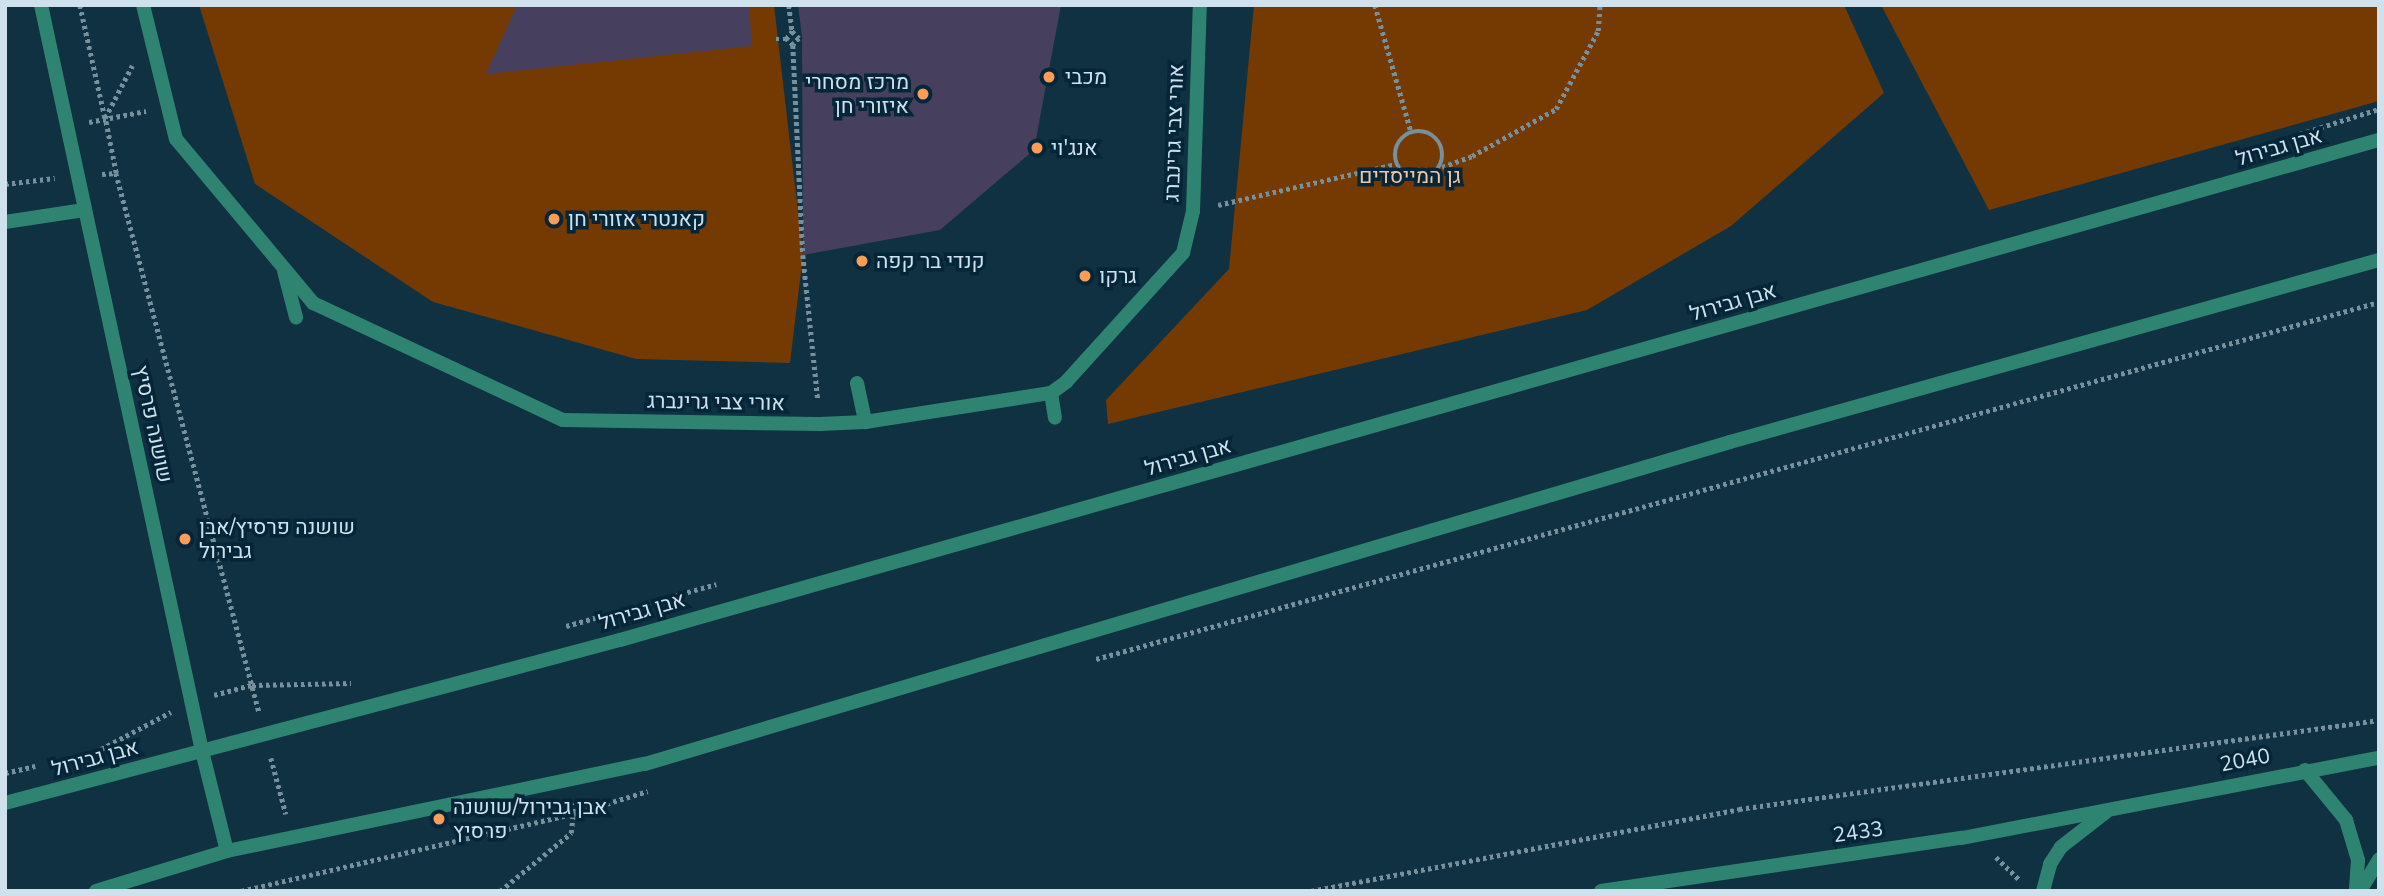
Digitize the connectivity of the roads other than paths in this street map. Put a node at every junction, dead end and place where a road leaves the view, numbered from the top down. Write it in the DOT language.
graph roads {
  1 [pos="41,5"];
  2 [pos="143,5"];
  3 [pos="1200,5"];
  4 [pos="2379,140"];
  5 [pos="84,210"];
  6 [pos="5,222"];
  7 [pos="2379,260"];
  8 [pos="284,271"];
  9 [pos="296,317"];
  10 [pos="857,383"];
  11 [pos="1051,393"];
  12 [pos="1055,418"];
  13 [pos="865,422"];
  14 [pos="202,751"];
  15 [pos="2379,758"];
  16 [pos="2305,770"];
  17 [pos="5,803"];
  18 [pos="2119,805"];
  19 [pos="228,851"];
  20 [pos="2379,859"];
  21 [pos="96,891"];
  22 [pos="1601,891"];
  23 [pos="2043,891"];
  24 [pos="2358,891"];
  1 -- 5 [label="street, שושנה פרסיץ"];
  2 -- 8 [label="street, אורי צבי גרינברג"];
  3 -- 11 [label="street, אורי צבי גרינברג"];
  4 -- 14 [label="street, אבן גבירול"];
  5 -- 6 [label="street"];
  5 -- 14 [label="street, שושנה פרסיץ"];
  7 -- 19 [label="street"];
  8 -- 9 [label="street"];
  8 -- 13 [label="street, אורי צבי גרינברג"];
  10 -- 13 [label="street"];
  11 -- 12 [label="street"];
  11 -- 13 [label="street, אורי צבי גרינברג"];
  14 -- 17 [label="street, אבן גבירול"];
  14 -- 19 [label="street, שושנה פרסיץ"];
  15 -- 16 [label="street, 2040"];
  16 -- 18 [label="street, 2040"];
  16 -- 24 [label="street"];
  18 -- 22 [label="street, 2433"];
  18 -- 23 [label="street"];
  19 -- 21 [label="street"];
  20 -- 24 [label="street"];
}
